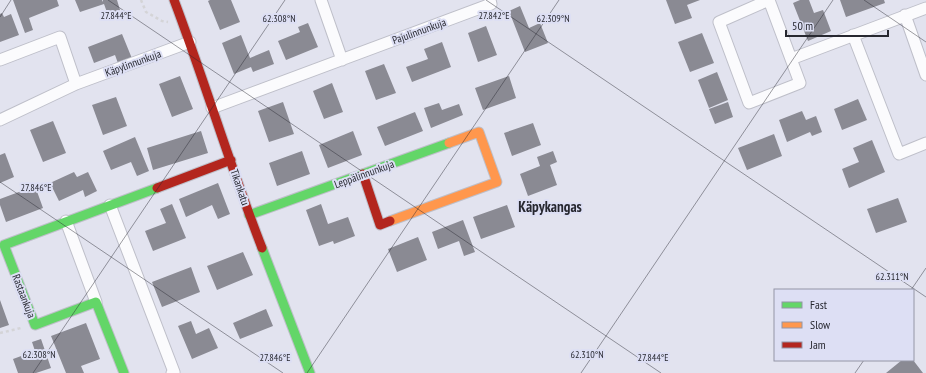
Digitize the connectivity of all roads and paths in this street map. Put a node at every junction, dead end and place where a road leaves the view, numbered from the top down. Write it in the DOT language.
graph roads {
  1 [pos="141,0"];
  2 [pos="174,0"];
  3 [pos="321,0"];
  4 [pos="490,0"];
  5 [pos="926,8"];
  6 [pos="905,15"];
  7 [pos="183,22"];
  8 [pos="854,35"];
  9 [pos="190,42"];
  10 [pos="791,59"];
  11 [pos="0,60"];
  12 [pos="342,60"];
  13 [pos="926,75"];
  14 [pos="76,84"];
  15 [pos="212,108"];
  16 [pos="0,120"];
  17 [pos="926,143"];
  18 [pos="231,160"];
  19 [pos="363,174"];
  20 [pos="110,205"];
  21 [pos="249,215"];
  22 [pos="66,221"];
  23 [pos="96,302"];
  24 [pos="35,325"];
  25 [pos="0,333"];
  26 [pos="124,373"];
  27 [pos="172,373"];
  28 [pos="310,373"];
  1 -- 7 [label="path"];
  2 -- 7 [label="street, Tikankatu"];
  3 -- 12 [label="street"];
  4 -- 12 [label="street, Pajulinnunkuja"];
  5 -- 6 [label="street"];
  6 -- 8 [label="street"];
  6 -- 13 [label="street"];
  7 -- 9 [label="street, Tikankatu"];
  8 -- 10 [label="street"];
  8 -- 17 [label="street"];
  9 -- 14 [label="street, Käpylinnunkuja"];
  9 -- 15 [label="street, Tikankatu"];
  10 -- 10 [label="street"];
  11 -- 14 [label="street"];
  12 -- 15 [label="street, Pajulinnunkuja"];
  14 -- 16 [label="street, Käpylinnunkuja"];
  15 -- 18 [label="street, Tikankatu"];
  18 -- 20 [label="street, Rastaankuja"];
  18 -- 21 [label="street, Tikankatu"];
  19 -- 19 [label="street, Leppälinnunkuja"];
  19 -- 21 [label="street, Leppälinnunkuja"];
  20 -- 22 [label="street, Rastaankuja"];
  20 -- 27 [label="street"];
  21 -- 28 [label="street, Tikankatu"];
  22 -- 23 [label="street"];
  22 -- 24 [label="street, Rastaankuja"];
  23 -- 24 [label="street, Rastaankuja"];
  23 -- 26 [label="street"];
  24 -- 25 [label="path"];
}
